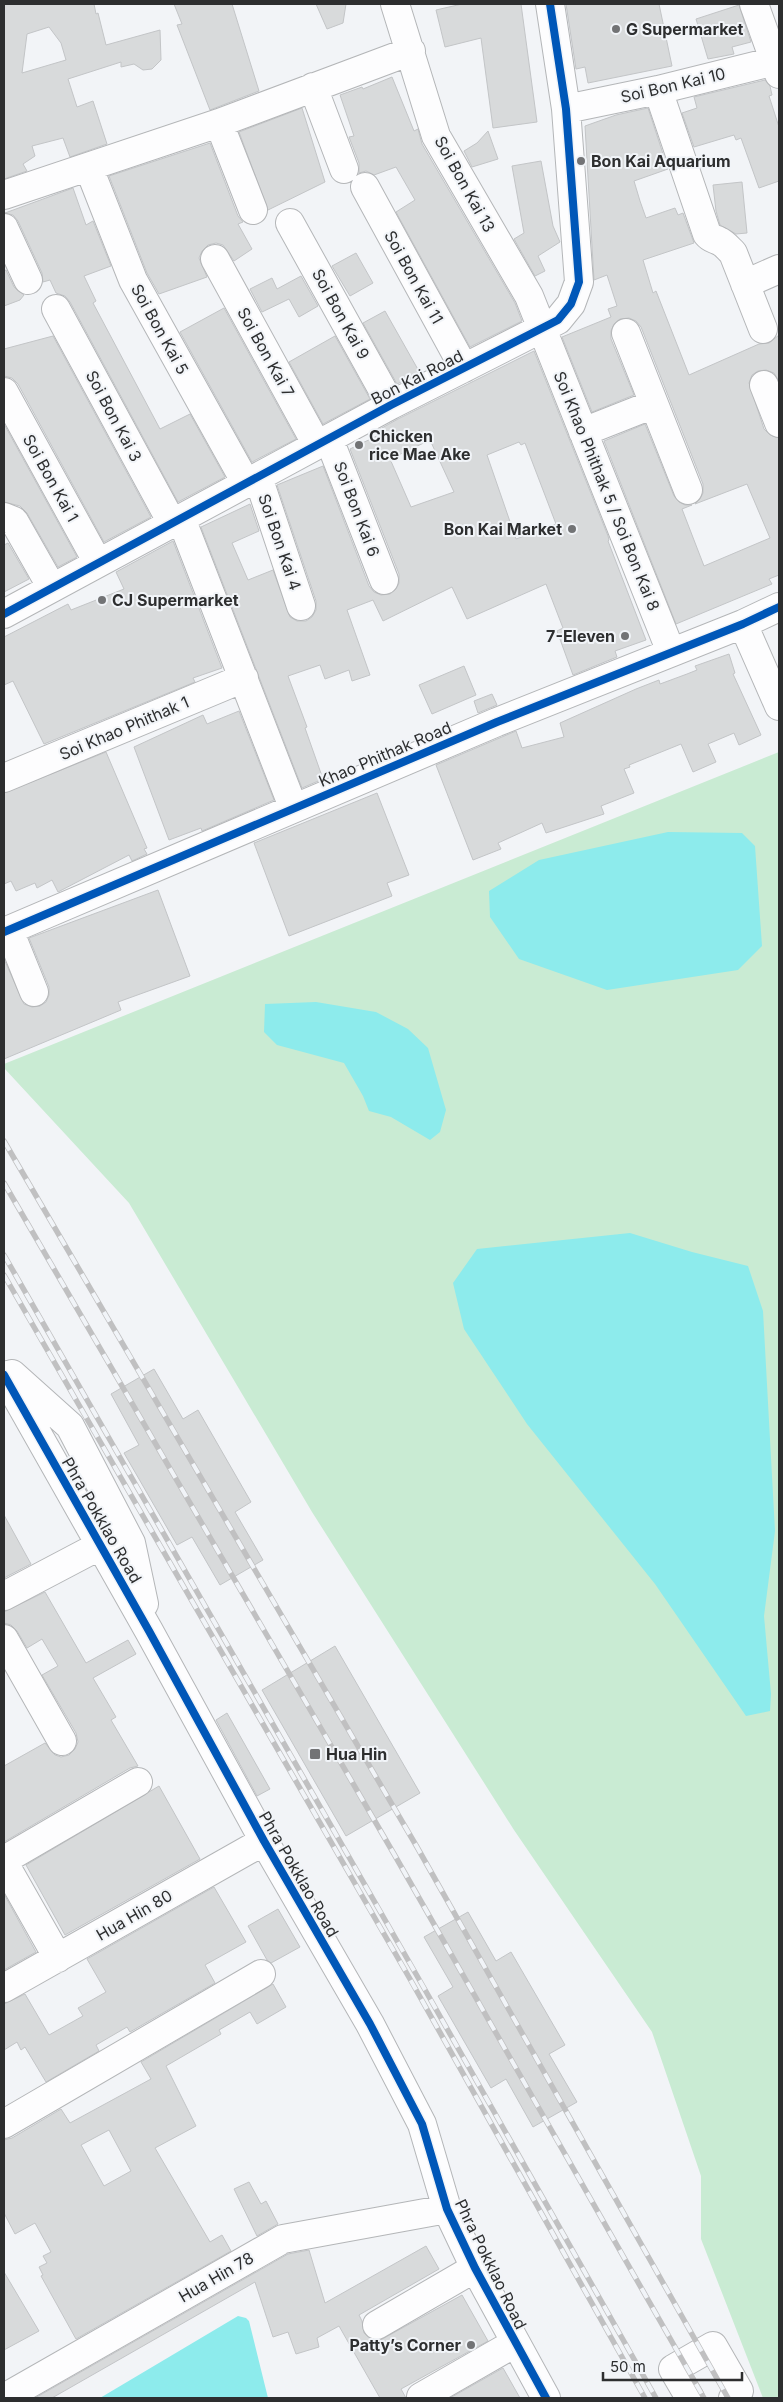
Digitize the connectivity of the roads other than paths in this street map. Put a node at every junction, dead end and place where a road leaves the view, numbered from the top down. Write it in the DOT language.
graph roads {
  1 [pos="395,4"];
  2 [pos="550,4"];
  3 [pos="754,4"];
  4 [pos="411,51"];
  5 [pos="778,65"];
  6 [pos="313,87"];
  7 [pos="658,90"];
  8 [pos="566,108"];
  9 [pos="219,123"];
  10 [pos="89,168"];
  11 [pos="344,169"];
  12 [pos="365,187"];
  13 [pos="4,195"];
  14 [pos="253,210"];
  15 [pos="290,223"];
  16 [pos="4,228"];
  17 [pos="215,259"];
  18 [pos="779,269"];
  19 [pos="28,280"];
  20 [pos="745,284"];
  21 [pos="56,309"];
  22 [pos="763,329"];
  23 [pos="542,330"];
  24 [pos="626,333"];
  25 [pos="464,368"];
  26 [pos="764,385"];
  27 [pos="4,392"];
  28 [pos="654,404"];
  29 [pos="391,405"];
  30 [pos="779,423"];
  31 [pos="583,432"];
  32 [pos="323,442"];
  33 [pos="252,480"];
  34 [pos="688,490"];
  35 [pos="4,518"];
  36 [pos="176,521"];
  37 [pos="98,563"];
  38 [pos="384,580"];
  39 [pos="52,588"];
  40 [pos="302,606"];
  41 [pos="779,606"];
  42 [pos="4,614"];
  43 [pos="743,624"];
  44 [pos="671,652"];
  45 [pos="244,678"];
  46 [pos="779,706"];
  47 [pos="4,778"];
  48 [pos="293,807"];
  49 [pos="6,931"];
  50 [pos="34,992"];
  51 [pos="4,1367"];
  52 [pos="4,1375"];
  53 [pos="101,1545"];
  54 [pos="4,1596"];
  55 [pos="149,1631"];
  56 [pos="4,1639"];
  57 [pos="62,1741"];
  58 [pos="138,1782"];
  59 [pos="264,1841"];
  60 [pos="4,1861"];
  61 [pos="58,1958"];
  62 [pos="261,1974"];
  63 [pos="4,1988"];
  64 [pos="4,2124"];
  65 [pos="447,2209"];
  66 [pos="475,2268"];
  67 [pos="376,2325"];
  68 [pos="515,2343"];
  69 [pos="421,2396"];
  70 [pos="4,2398"];
  71 [pos="546,2398"];
  72 [pos="690,2398"];
  73 [pos="734,2398"];
  1 -- 4 [label="street, Soi Bon Kai 13"];
  2 -- 8 [label="street, Bon Kai Road"];
  3 -- 5 [label="street"];
  4 -- 6 [label="street"];
  4 -- 23 [label="street, Soi Bon Kai 13"];
  5 -- 7 [label="street, Soi Bon Kai 10"];
  6 -- 9 [label="street"];
  6 -- 11 [label="street"];
  7 -- 8 [label="street, Soi Bon Kai 10"];
  7 -- 20 [label="street"];
  8 -- 23 [label="street, Bon Kai Road"];
  9 -- 10 [label="street"];
  9 -- 14 [label="street"];
  10 -- 13 [label="street"];
  10 -- 33 [label="street, Soi Bon Kai 5"];
  12 -- 25 [label="street, Soi Bon Kai 11"];
  15 -- 29 [label="street, Soi Bon Kai 9"];
  16 -- 19 [label="street"];
  17 -- 32 [label="street, Soi Bon Kai 7"];
  18 -- 20 [label="street"];
  20 -- 22 [label="street"];
  21 -- 36 [label="street, Soi Bon Kai 3"];
  23 -- 25 [label="street, Bon Kai Road"];
  23 -- 31 [label="street, Soi Khao Phithak 5 / Soi Bon Kai 8"];
  24 -- 28 [label="street"];
  25 -- 29 [label="street, Bon Kai Road"];
  26 -- 30 [label="street"];
  27 -- 37 [label="street, Soi Bon Kai 1"];
  28 -- 31 [label="street"];
  28 -- 34 [label="street"];
  29 -- 32 [label="street, Bon Kai Road"];
  31 -- 44 [label="street, Soi Khao Phithak 5 / Soi Bon Kai 8"];
  32 -- 33 [label="street, Bon Kai Road"];
  32 -- 38 [label="street, Soi Bon Kai 6"];
  33 -- 36 [label="street, Bon Kai Road"];
  33 -- 40 [label="street, Soi Bon Kai 4"];
  35 -- 39 [label="street"];
  36 -- 37 [label="street, Bon Kai Road"];
  36 -- 45 [label="street, Soi Bon Kai 3"];
  37 -- 39 [label="street, Bon Kai Road"];
  39 -- 42 [label="street, Bon Kai Road"];
  41 -- 43 [label="street, Khao Phithak Road"];
  43 -- 44 [label="street, Khao Phithak Road"];
  43 -- 46 [label="street"];
  44 -- 48 [label="street, Khao Phithak Road"];
  45 -- 47 [label="street, Soi Khao Phithak 1"];
  45 -- 48 [label="street, Soi Bon Kai 3"];
  48 -- 49 [label="street, Khao Phithak Road"];
  49 -- 50 [label="street"];
  51 -- 55 [label="street"];
  52 -- 53 [label="street, Phra Pokklao Road"];
  53 -- 54 [label="street"];
  53 -- 55 [label="street, Phra Pokklao Road"];
  55 -- 59 [label="street, Phra Pokklao Road"];
  56 -- 57 [label="street"];
  58 -- 60 [label="street"];
  59 -- 61 [label="street, Hua Hin 80"];
  59 -- 65 [label="street, Phra Pokklao Road"];
  60 -- 61 [label="street"];
  61 -- 63 [label="street, Hua Hin 80"];
  62 -- 64 [label="street"];
  65 -- 66 [label="street, Phra Pokklao Road"];
  65 -- 70 [label="street, Hua Hin 78"];
  66 -- 67 [label="street"];
  66 -- 68 [label="street, Phra Pokklao Road"];
  68 -- 69 [label="street"];
  68 -- 71 [label="street, Phra Pokklao Road"];
  72 -- 73 [label="street"];
}
